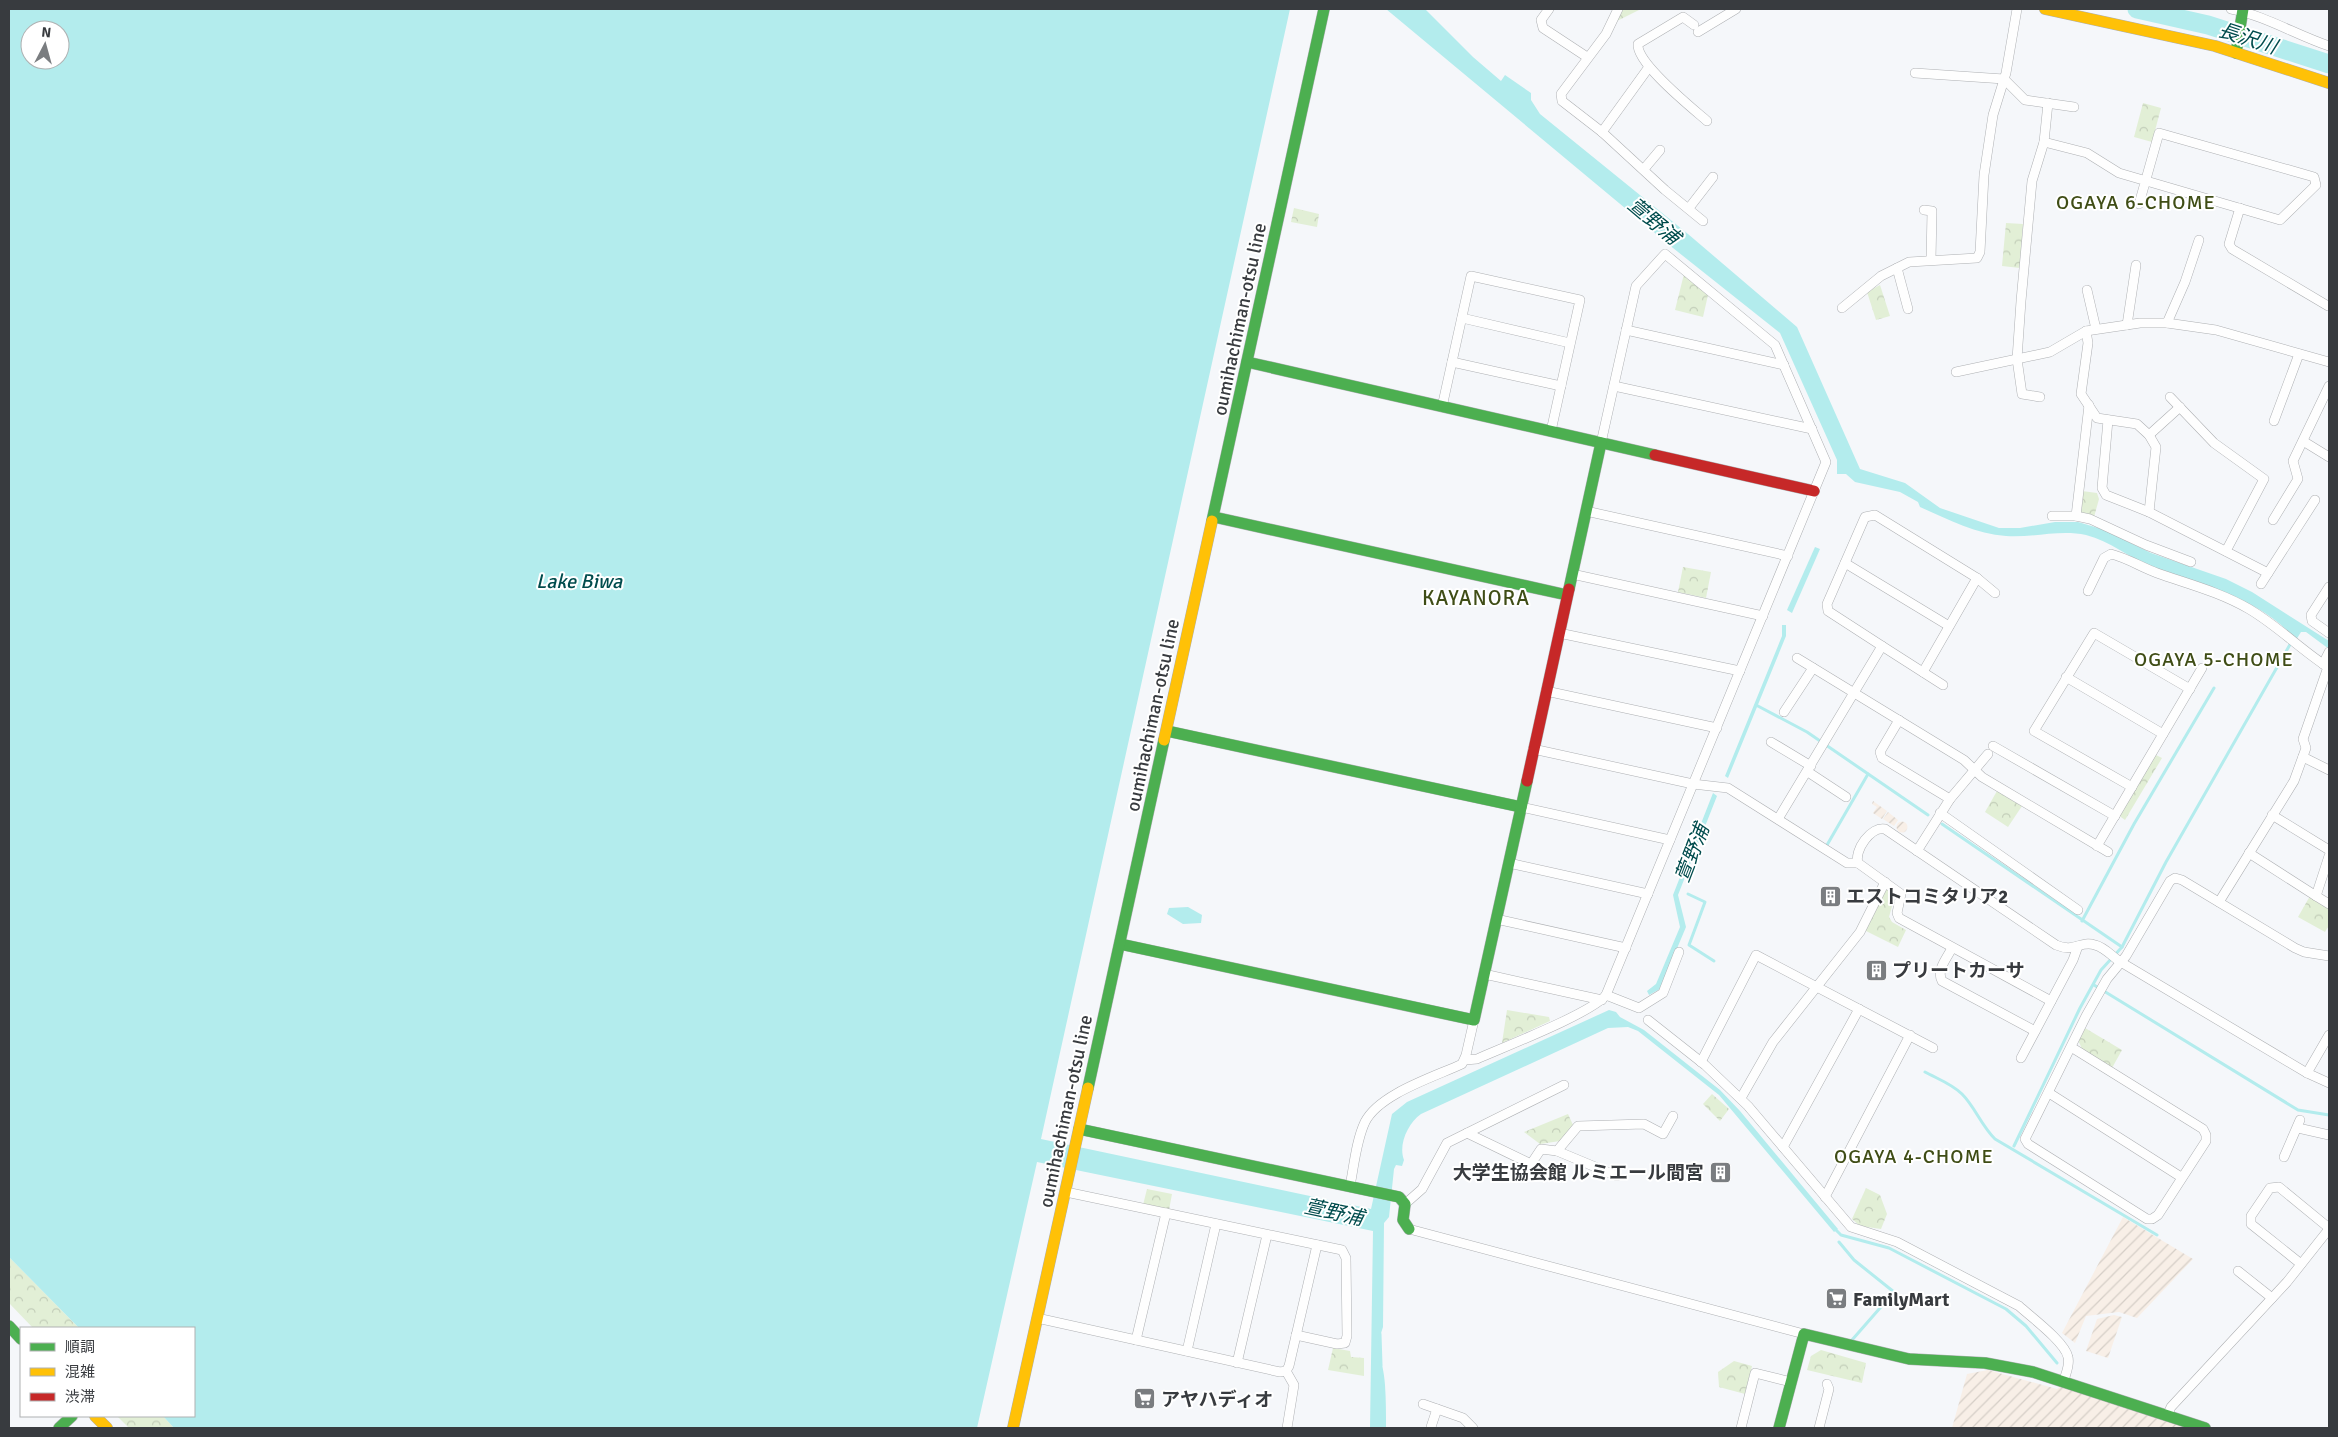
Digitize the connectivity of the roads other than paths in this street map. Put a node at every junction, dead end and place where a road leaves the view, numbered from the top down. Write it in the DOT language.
graph roads {
  1 [pos="1324,9"];
  2 [pos="1549,9"];
  3 [pos="1618,9"];
  4 [pos="1736,9"];
  5 [pos="2016,9"];
  6 [pos="2046,9"];
  7 [pos="2231,9"];
  8 [pos="2243,12"];
  9 [pos="2329,46"];
  10 [pos="2236,49"];
  11 [pos="1587,57"];
  12 [pos="1649,67"];
  13 [pos="1915,73"];
  14 [pos="2004,79"];
  15 [pos="2329,83"];
  16 [pos="2048,104"];
  17 [pos="2074,106"];
  18 [pos="1707,121"];
  19 [pos="1602,132"];
  20 [pos="2044,142"];
  21 [pos="1660,150"];
  22 [pos="1644,169"];
  23 [pos="1712,177"];
  24 [pos="2145,181"];
  25 [pos="2138,204"];
  26 [pos="1688,208"];
  27 [pos="2240,208"];
  28 [pos="1924,210"];
  29 [pos="1703,220"];
  30 [pos="2199,240"];
  31 [pos="1931,260"];
  32 [pos="2136,265"];
  33 [pos="1897,268"];
  34 [pos="2087,290"];
  35 [pos="2328,306"];
  36 [pos="1842,308"];
  37 [pos="1908,309"];
  38 [pos="1462,318"];
  39 [pos="2167,322"];
  40 [pos="2127,325"];
  41 [pos="2096,329"];
  42 [pos="1626,330"];
  43 [pos="2086,331"];
  44 [pos="1570,343"];
  45 [pos="2299,354"];
  46 [pos="2017,360"];
  47 [pos="1247,362"];
  48 [pos="1452,362"];
  49 [pos="2329,362"];
  50 [pos="1784,365"];
  51 [pos="1956,372"];
  52 [pos="1561,386"];
  53 [pos="1614,386"];
  54 [pos="2329,386"];
  55 [pos="2170,397"];
  56 [pos="2040,398"];
  57 [pos="2089,405"];
  58 [pos="1442,407"];
  59 [pos="2180,407"];
  60 [pos="2108,420"];
  61 [pos="2274,421"];
  62 [pos="1812,429"];
  63 [pos="1551,431"];
  64 [pos="2149,435"];
  65 [pos="2303,441"];
  66 [pos="1601,443"];
  67 [pos="2329,457"];
  68 [pos="1814,491"];
  69 [pos="2315,500"];
  70 [pos="1586,512"];
  71 [pos="2149,512"];
  72 [pos="2052,516"];
  73 [pos="2076,516"];
  74 [pos="1214,517"];
  75 [pos="2273,520"];
  76 [pos="2226,552"];
  77 [pos="1788,556"];
  78 [pos="2191,562"];
  79 [pos="1845,563"];
  80 [pos="2268,573"];
  81 [pos="1572,574"];
  82 [pos="1977,578"];
  83 [pos="2261,584"];
  84 [pos="2329,587"];
  85 [pos="2088,591"];
  86 [pos="1995,593"];
  87 [pos="1567,595"];
  88 [pos="1763,616"];
  89 [pos="1949,626"];
  90 [pos="1559,633"];
  91 [pos="2329,633"];
  92 [pos="1882,646"];
  93 [pos="2329,652"];
  94 [pos="1797,658"];
  95 [pos="2327,666"];
  96 [pos="1813,668"];
  97 [pos="2202,668"];
  98 [pos="1740,672"];
  99 [pos="1923,672"];
  100 [pos="2066,677"];
  101 [pos="1943,685"];
  102 [pos="2190,689"];
  103 [pos="1546,691"];
  104 [pos="1854,693"];
  105 [pos="1784,712"];
  106 [pos="1899,720"];
  107 [pos="1717,728"];
  108 [pos="1167,730"];
  109 [pos="2163,734"];
  110 [pos="1771,742"];
  111 [pos="1534,749"];
  112 [pos="2303,757"];
  113 [pos="1809,769"];
  114 [pos="1975,770"];
  115 [pos="2329,770"];
  116 [pos="1693,784"];
  117 [pos="2132,787"];
  118 [pos="1846,797"];
  119 [pos="1950,799"];
  120 [pos="1521,807"];
  121 [pos="1940,813"];
  122 [pos="2272,815"];
  123 [pos="2115,816"];
  124 [pos="1778,818"];
  125 [pos="1670,840"];
  126 [pos="2097,846"];
  127 [pos="2329,849"];
  128 [pos="1917,851"];
  129 [pos="2108,852"];
  130 [pos="2248,853"];
  131 [pos="1509,863"];
  132 [pos="1858,863"];
  133 [pos="1885,882"];
  134 [pos="1648,894"];
  135 [pos="2316,896"];
  136 [pos="2219,902"];
  137 [pos="2329,904"];
  138 [pos="2078,910"];
  139 [pos="1496,919"];
  140 [pos="1120,944"];
  141 [pos="2078,946"];
  142 [pos="1626,948"];
  143 [pos="1952,948"];
  144 [pos="1680,952"];
  145 [pos="2329,956"];
  146 [pos="2120,962"];
  147 [pos="1484,974"];
  148 [pos="1816,986"];
  149 [pos="1604,998"];
  150 [pos="2051,1001"];
  151 [pos="1859,1009"];
  152 [pos="1474,1020"];
  153 [pos="1648,1020"];
  154 [pos="2035,1031"];
  155 [pos="1910,1035"];
  156 [pos="2329,1036"];
  157 [pos="2071,1047"];
  158 [pos="1933,1048"];
  159 [pos="2021,1058"];
  160 [pos="1465,1060"];
  161 [pos="1701,1062"];
  162 [pos="2307,1073"];
  163 [pos="2329,1083"];
  164 [pos="1564,1085"];
  165 [pos="2049,1093"];
  166 [pos="1741,1098"];
  167 [pos="1673,1116"];
  168 [pos="1467,1133"];
  169 [pos="1078,1134"];
  170 [pos="2329,1135"];
  171 [pos="1783,1147"];
  172 [pos="1557,1151"];
  173 [pos="2284,1157"];
  174 [pos="1617,1176"];
  175 [pos="2181,1177"];
  176 [pos="1350,1186"];
  177 [pos="1066,1192"];
  178 [pos="1825,1197"];
  179 [pos="1405,1204"];
  180 [pos="1166,1213"];
  181 [pos="1216,1224"];
  182 [pos="2329,1228"];
  183 [pos="1409,1229"];
  184 [pos="1267,1235"];
  185 [pos="1317,1245"];
  186 [pos="2301,1264"];
  187 [pos="2238,1271"];
  188 [pos="2272,1298"];
  189 [pos="1037,1318"];
  190 [pos="9,1326"];
  191 [pos="1804,1334"];
  192 [pos="1296,1335"];
  193 [pos="20,1338"];
  194 [pos="1136,1340"];
  195 [pos="1187,1351"];
  196 [pos="1237,1363"];
  197 [pos="1286,1371"];
  198 [pos="2064,1380"];
  199 [pos="1791,1382"];
  200 [pos="1827,1384"];
  201 [pos="1423,1404"];
  202 [pos="1437,1409"];
  203 [pos="2167,1416"];
  204 [pos="71,1417"];
  205 [pos="96,1417"];
  206 [pos="1431,1427"];
  207 [pos="59,1428"];
  208 [pos="107,1428"];
  209 [pos="1013,1428"];
  210 [pos="1287,1428"];
  211 [pos="1473,1428"];
  212 [pos="1740,1428"];
  213 [pos="1779,1428"];
  214 [pos="1819,1428"];
  215 [pos="2205,1428"];
  1 -- 47 [label="street, oumihachiman-otsu line"];
  2 -- 11 [label="street"];
  3 -- 11 [label="street"];
  4 -- 12 [label="street"];
  5 -- 14 [label="street"];
  6 -- 10 [label="street"];
  7 -- 8 [label="street"];
  8 -- 9 [label="street"];
  8 -- 10 [label="street"];
  10 -- 15 [label="street"];
  11 -- 19 [label="street"];
  12 -- 18 [label="street"];
  12 -- 19 [label="street"];
  13 -- 14 [label="street"];
  14 -- 16 [label="street"];
  14 -- 31 [label="street"];
  16 -- 17 [label="street"];
  16 -- 20 [label="street"];
  19 -- 22 [label="street"];
  20 -- 24 [label="street"];
  20 -- 46 [label="street"];
  21 -- 22 [label="street"];
  22 -- 26 [label="street"];
  23 -- 26 [label="street"];
  24 -- 25 [label="street"];
  24 -- 27 [label="street"];
  24 -- 27 [label="street"];
  26 -- 29 [label="street"];
  27 -- 35 [label="street"];
  28 -- 31 [label="street"];
  30 -- 39 [label="street"];
  31 -- 33 [label="street"];
  32 -- 40 [label="street"];
  33 -- 36 [label="street"];
  33 -- 37 [label="street"];
  34 -- 41 [label="street"];
  38 -- 44 [label="street"];
  38 -- 44 [label="street"];
  38 -- 48 [label="street"];
  39 -- 40 [label="street"];
  39 -- 45 [label="street"];
  40 -- 41 [label="street"];
  41 -- 43 [label="street"];
  42 -- 50 [label="street"];
  42 -- 50 [label="street"];
  42 -- 53 [label="street"];
  43 -- 46 [label="street"];
  43 -- 57 [label="street"];
  44 -- 52 [label="street"];
  45 -- 49 [label="street"];
  45 -- 61 [label="street"];
  46 -- 51 [label="street"];
  46 -- 56 [label="street"];
  47 -- 58 [label="street"];
  47 -- 74 [label="street, oumihachiman-otsu line"];
  48 -- 52 [label="street"];
  48 -- 58 [label="street"];
  50 -- 62 [label="street"];
  52 -- 63 [label="street"];
  53 -- 62 [label="street"];
  53 -- 66 [label="street"];
  54 -- 65 [label="street"];
  55 -- 59 [label="street"];
  57 -- 60 [label="street"];
  57 -- 73 [label="street"];
  58 -- 63 [label="street"];
  59 -- 64 [label="street"];
  59 -- 76 [label="street"];
  60 -- 64 [label="street"];
  60 -- 71 [label="street"];
  62 -- 68 [label="street"];
  63 -- 66 [label="street"];
  64 -- 71 [label="street"];
  65 -- 67 [label="street"];
  65 -- 75 [label="street"];
  66 -- 68 [label="street"];
  66 -- 70 [label="street"];
  68 -- 77 [label="street"];
  69 -- 80 [label="street"];
  70 -- 77 [label="street"];
  70 -- 81 [label="street"];
  71 -- 76 [label="street"];
  72 -- 73 [label="street"];
  73 -- 78 [label="street"];
  74 -- 87 [label="street"];
  74 -- 108 [label="street, oumihachiman-otsu line"];
  76 -- 80 [label="street"];
  77 -- 88 [label="street"];
  79 -- 82 [label="street"];
  79 -- 89 [label="street"];
  79 -- 92 [label="street"];
  80 -- 83 [label="street"];
  81 -- 87 [label="street"];
  81 -- 88 [label="street"];
  82 -- 86 [label="street"];
  82 -- 89 [label="street"];
  84 -- 91 [label="street"];
  85 -- 95 [label="street"];
  87 -- 90 [label="street"];
  88 -- 98 [label="street"];
  89 -- 99 [label="street"];
  90 -- 98 [label="street"];
  90 -- 103 [label="street"];
  92 -- 99 [label="street"];
  92 -- 104 [label="street"];
  93 -- 95 [label="street"];
  94 -- 96 [label="street"];
  95 -- 112 [label="street"];
  96 -- 104 [label="street"];
  96 -- 105 [label="street"];
  97 -- 102 [label="street"];
  98 -- 107 [label="street"];
  99 -- 101 [label="street"];
  100 -- 102 [label="street"];
  100 -- 109 [label="street"];
  100 -- 117 [label="street"];
  102 -- 109 [label="street"];
  103 -- 107 [label="street"];
  103 -- 111 [label="street"];
  104 -- 106 [label="street"];
  104 -- 113 [label="street"];
  106 -- 114 [label="street"];
  106 -- 119 [label="street"];
  107 -- 116 [label="street"];
  108 -- 120 [label="street"];
  108 -- 140 [label="street, oumihachiman-otsu line"];
  109 -- 117 [label="street"];
  110 -- 113 [label="street"];
  111 -- 116 [label="street"];
  111 -- 120 [label="street"];
  112 -- 115 [label="street"];
  112 -- 122 [label="street"];
  113 -- 118 [label="street"];
  113 -- 124 [label="street"];
  114 -- 119 [label="street"];
  114 -- 123 [label="street"];
  114 -- 126 [label="street"];
  116 -- 124 [label="street"];
  116 -- 125 [label="street"];
  117 -- 123 [label="street"];
  119 -- 121 [label="street"];
  120 -- 125 [label="street"];
  120 -- 131 [label="street"];
  121 -- 128 [label="street"];
  121 -- 138 [label="street"];
  122 -- 127 [label="street"];
  122 -- 130 [label="street"];
  123 -- 126 [label="street"];
  124 -- 132 [label="street"];
  125 -- 134 [label="street"];
  126 -- 129 [label="street"];
  127 -- 135 [label="street"];
  128 -- 132 [label="street"];
  128 -- 141 [label="street"];
  130 -- 135 [label="street"];
  130 -- 136 [label="street"];
  131 -- 134 [label="street"];
  131 -- 139 [label="street"];
  132 -- 133 [label="street"];
  133 -- 143 [label="street"];
  133 -- 148 [label="street"];
  134 -- 142 [label="street"];
  135 -- 137 [label="street"];
  136 -- 145 [label="street"];
  136 -- 146 [label="street"];
  139 -- 142 [label="street"];
  139 -- 147 [label="street"];
  140 -- 152 [label="street"];
  140 -- 169 [label="street, oumihachiman-otsu line"];
  141 -- 146 [label="street"];
  141 -- 150 [label="street"];
  142 -- 149 [label="street"];
  143 -- 150 [label="street"];
  143 -- 154 [label="street"];
  144 -- 149 [label="street"];
  146 -- 157 [label="street"];
  146 -- 162 [label="street"];
  147 -- 149 [label="street"];
  147 -- 152 [label="street"];
  148 -- 151 [label="street"];
  148 -- 161 [label="street"];
  148 -- 166 [label="street"];
  149 -- 160 [label="street"];
  150 -- 154 [label="street"];
  151 -- 155 [label="street"];
  151 -- 171 [label="street"];
  152 -- 160 [label="street"];
  153 -- 161 [label="street"];
  154 -- 159 [label="street"];
  155 -- 158 [label="street"];
  155 -- 178 [label="street"];
  156 -- 162 [label="street"];
  157 -- 165 [label="street"];
  157 -- 175 [label="street"];
  160 -- 176 [label="street"];
  161 -- 166 [label="street"];
  162 -- 163 [label="street"];
  164 -- 168 [label="street"];
  165 -- 175 [label="street"];
  165 -- 175 [label="street"];
  166 -- 171 [label="street"];
  167 -- 172 [label="street"];
  168 -- 172 [label="street"];
  168 -- 179 [label="street"];
  169 -- 176 [label="street"];
  169 -- 177 [label="street, oumihachiman-otsu line"];
  170 -- 173 [label="street"];
  171 -- 178 [label="street"];
  172 -- 174 [label="street"];
  176 -- 179 [label="street"];
  177 -- 180 [label="street"];
  177 -- 189 [label="street, oumihachiman-otsu line"];
  178 -- 198 [label="street"];
  179 -- 183 [label="street"];
  180 -- 181 [label="street"];
  180 -- 194 [label="street"];
  181 -- 184 [label="street"];
  181 -- 195 [label="street"];
  182 -- 186 [label="street"];
  182 -- 186 [label="street"];
  183 -- 191 [label="street"];
  184 -- 185 [label="street"];
  184 -- 196 [label="street"];
  185 -- 192 [label="street"];
  185 -- 192 [label="street"];
  186 -- 188 [label="street"];
  187 -- 188 [label="street"];
  188 -- 203 [label="street"];
  189 -- 194 [label="street"];
  189 -- 209 [label="street, oumihachiman-otsu line"];
  190 -- 193 [label="street"];
  191 -- 198 [label="street"];
  191 -- 199 [label="street"];
  192 -- 197 [label="street"];
  194 -- 195 [label="street"];
  195 -- 196 [label="street"];
  196 -- 197 [label="street"];
  197 -- 210 [label="street"];
  198 -- 203 [label="street"];
  199 -- 212 [label="street"];
  199 -- 213 [label="street"];
  200 -- 214 [label="street"];
  201 -- 202 [label="street"];
  202 -- 206 [label="street"];
  202 -- 211 [label="street"];
  203 -- 215 [label="street"];
  204 -- 207 [label="street"];
  205 -- 208 [label="street"];
}
